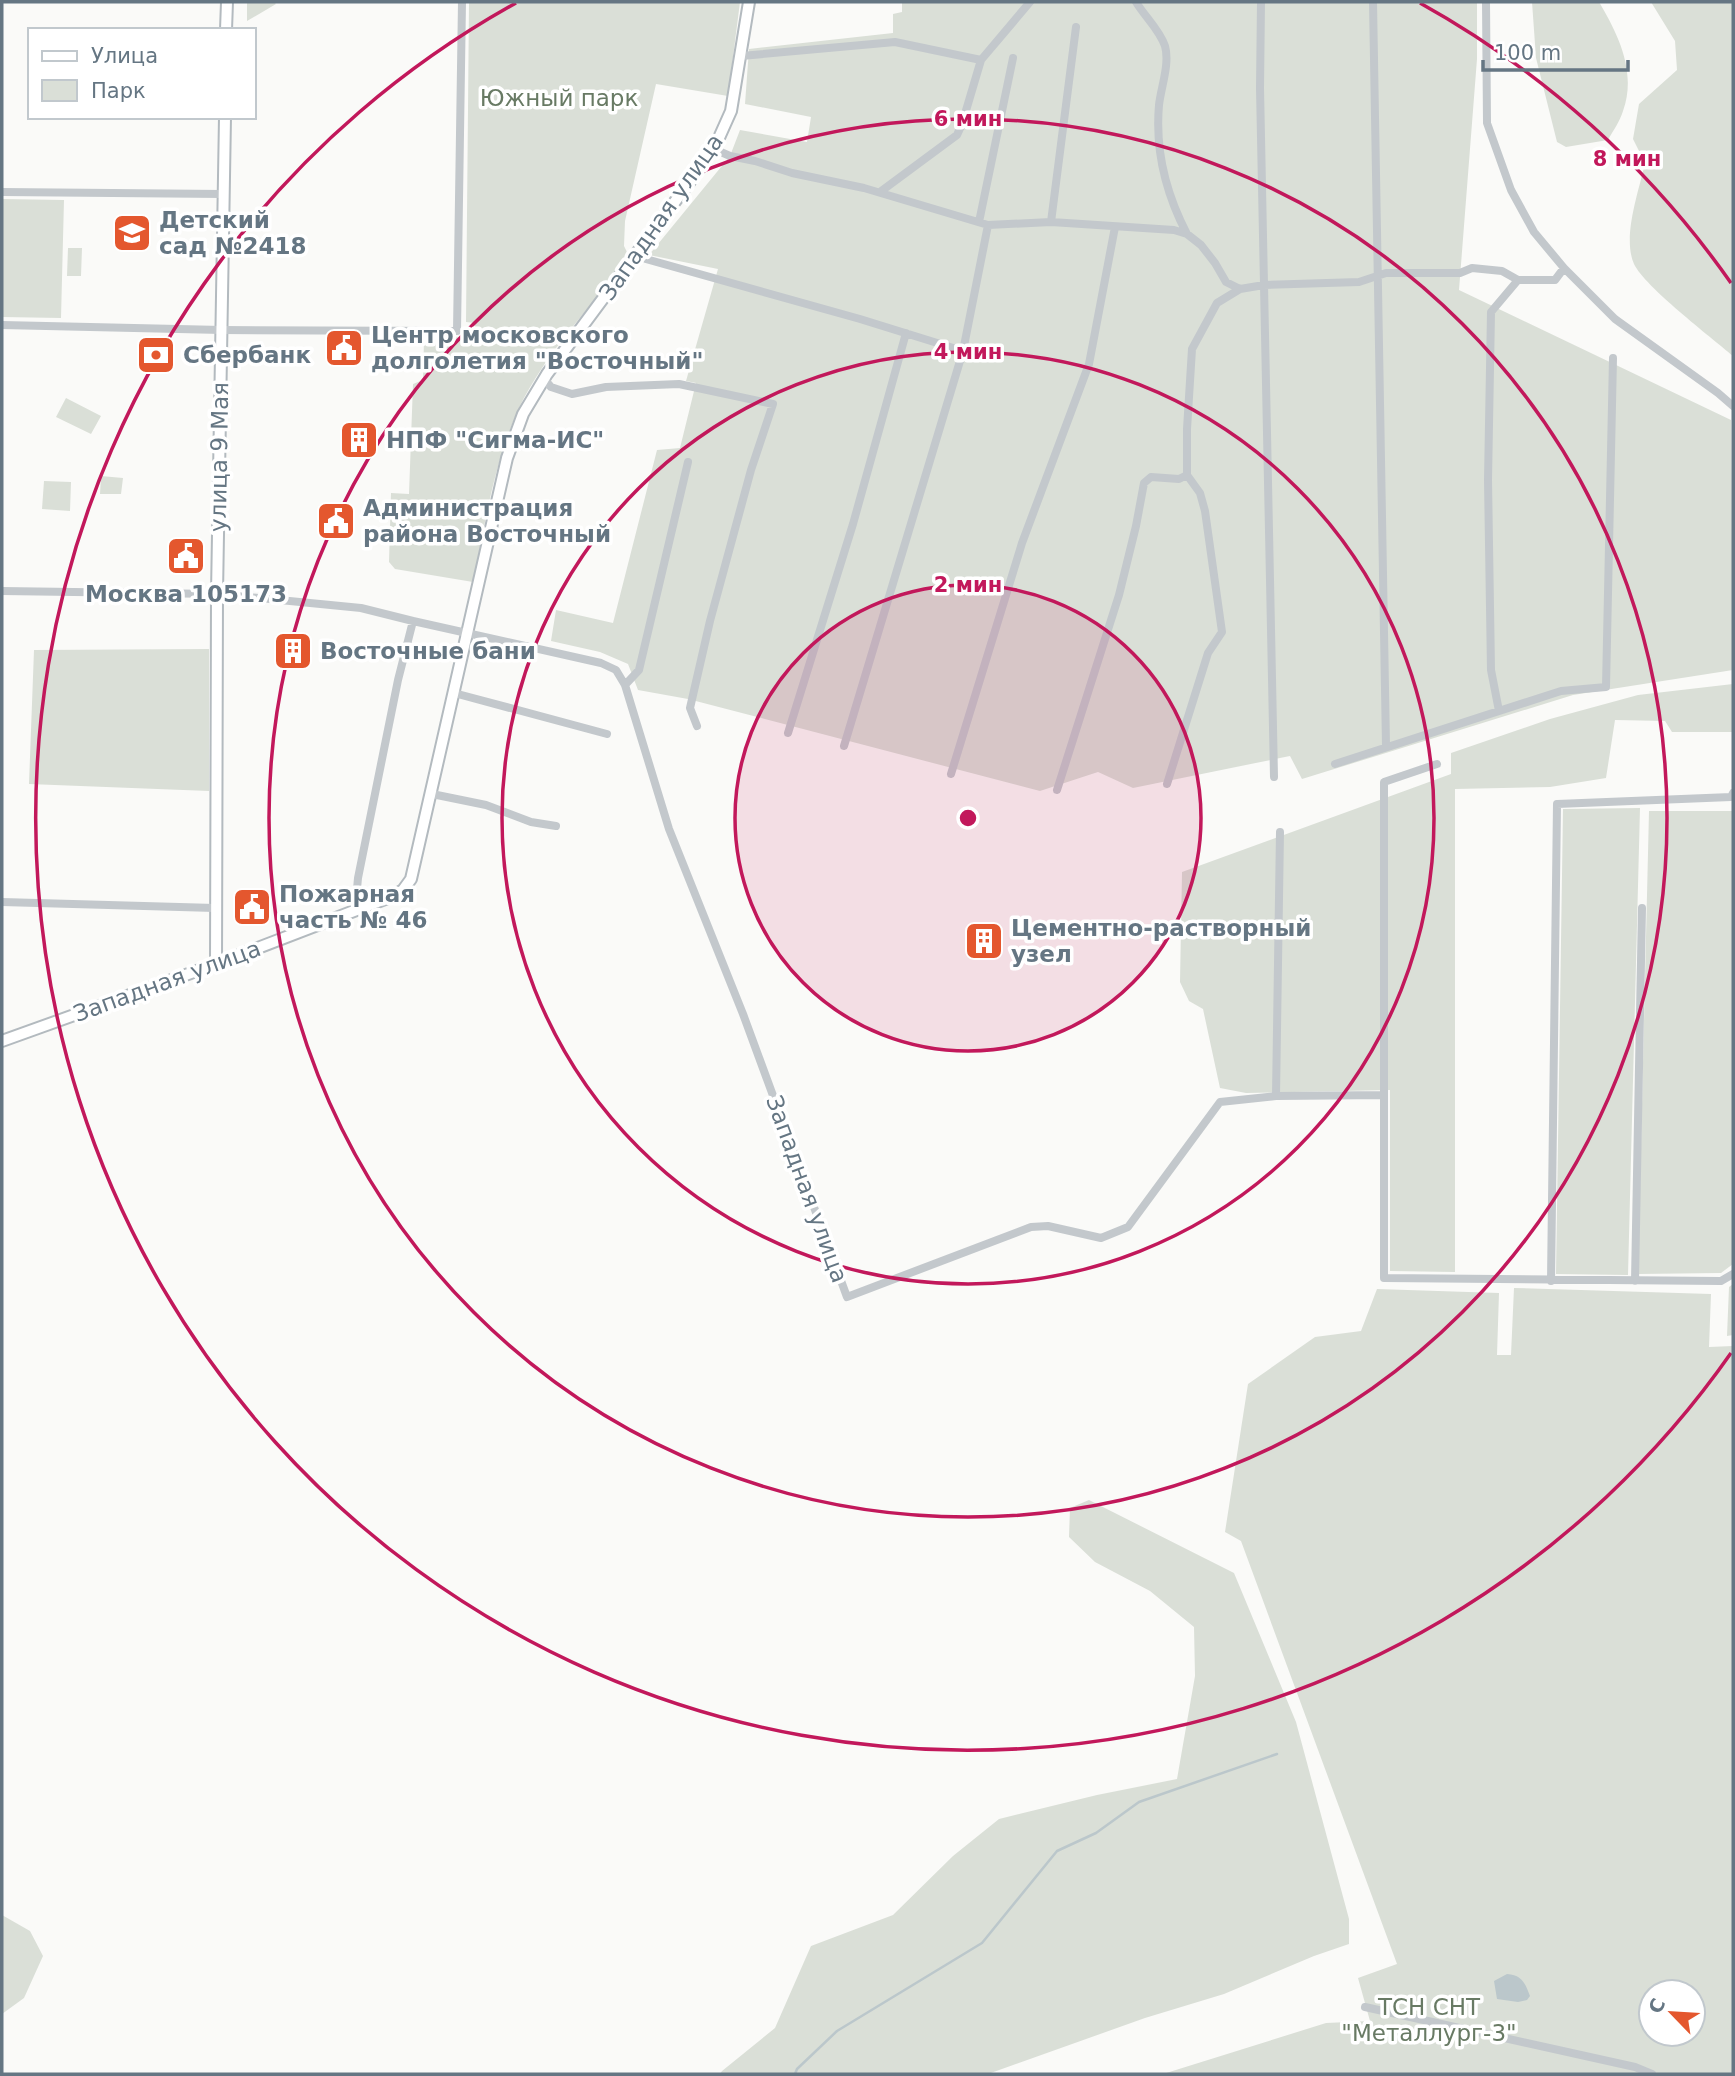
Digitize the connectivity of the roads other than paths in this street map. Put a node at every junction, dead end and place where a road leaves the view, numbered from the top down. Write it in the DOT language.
graph roads {
  1 [pos="227,2"];
  2 [pos="462,2"];
  3 [pos="749,2"];
  4 [pos="1030,2"];
  5 [pos="1136,2"];
  6 [pos="1261,2"];
  7 [pos="1374,2"];
  8 [pos="1486,2"];
  9 [pos="1076,27"];
  10 [pos="226,28"];
  11 [pos="741,57"];
  12 [pos="1013,58"];
  13 [pos="981,60"];
  14 [pos="225,119"];
  15 [pos="714,149"];
  16 [pos="2,192"];
  17 [pos="880,192"];
  18 [pos="223,194"];
  19 [pos="979,222"];
  20 [pos="1051,222"];
  21 [pos="988,225"];
  22 [pos="1115,227"];
  23 [pos="1187,234"];
  24 [pos="635,256"];
  25 [pos="1564,268"];
  26 [pos="1377,276"];
  27 [pos="1517,280"];
  28 [pos="1264,285"];
  29 [pos="1240,289"];
  30 [pos="2,325"];
  31 [pos="222,330"];
  32 [pos="906,333"];
  33 [pos="963,351"];
  34 [pos="1613,358"];
  35 [pos="544,379"];
  36 [pos="1733,406"];
  37 [pos="688,462"];
  38 [pos="1187,475"];
  39 [pos="2,591"];
  40 [pos="217,594"];
  41 [pos="413,621"];
  42 [pos="468,633"];
  43 [pos="625,685"];
  44 [pos="454,693"];
  45 [pos="1499,711"];
  46 [pos="697,726"];
  47 [pos="788,733"];
  48 [pos="607,734"];
  49 [pos="844,746"];
  50 [pos="1386,746"];
  51 [pos="1335,764"];
  52 [pos="1437,764"];
  53 [pos="951,774"];
  54 [pos="1274,776"];
  55 [pos="1167,784"];
  56 [pos="1057,790"];
  57 [pos="1733,793"];
  58 [pos="432,794"];
  59 [pos="556,826"];
  60 [pos="1280,832"];
  61 [pos="2,902"];
  62 [pos="215,908"];
  63 [pos="1642,908"];
  64 [pos="355,911"];
  65 [pos="216,964"];
  66 [pos="2,1041"];
  67 [pos="1384,1095"];
  68 [pos="1276,1096"];
  69 [pos="1733,1274"];
  70 [pos="1551,1281"];
  71 [pos="1634,1281"];
  72 [pos="1365,2007"];
  73 [pos="1652,2074"];
  1 -- 10 [label="street"];
  2 -- 31 [label="street"];
  3 -- 11 [label="street, Западная улица"];
  4 -- 13 [label="street"];
  5 -- 23 [label="street"];
  6 -- 28 [label="street"];
  7 -- 26 [label="street"];
  8 -- 25 [label="street"];
  9 -- 20 [label="street"];
  11 -- 13 [label="street"];
  11 -- 15 [label="street, Западная улица"];
  12 -- 19 [label="street"];
  13 -- 17 [label="street"];
  14 -- 18 [label="street, улица 9 Мая"];
  15 -- 17 [label="street"];
  15 -- 24 [label="street, Западная улица"];
  16 -- 18 [label="street"];
  17 -- 19 [label="street"];
  18 -- 31 [label="street, улица 9 Мая"];
  19 -- 21 [label="street"];
  20 -- 21 [label="street"];
  20 -- 22 [label="street"];
  21 -- 33 [label="street"];
  22 -- 23 [label="street"];
  22 -- 53 [label="street"];
  23 -- 29 [label="street"];
  24 -- 32 [label="street"];
  24 -- 35 [label="street, Западная улица"];
  25 -- 27 [label="street"];
  25 -- 36 [label="street"];
  26 -- 27 [label="street"];
  26 -- 28 [label="street"];
  26 -- 50 [label="street"];
  27 -- 45 [label="street"];
  28 -- 29 [label="street"];
  28 -- 54 [label="street"];
  29 -- 38 [label="street"];
  30 -- 31 [label="street"];
  31 -- 40 [label="street, улица 9 Мая"];
  32 -- 33 [label="street"];
  32 -- 47 [label="street"];
  33 -- 49 [label="street"];
  34 -- 45 [label="street"];
  35 -- 42 [label="street, Западная улица"];
  35 -- 46 [label="street"];
  37 -- 43 [label="street"];
  38 -- 55 [label="street"];
  38 -- 56 [label="street"];
  39 -- 40 [label="street"];
  40 -- 41 [label="street"];
  40 -- 62 [label="street, улица 9 Мая"];
  41 -- 42 [label="street"];
  41 -- 64 [label="street"];
  42 -- 43 [label="street"];
  42 -- 44 [label="street, Западная улица"];
  43 -- 68 [label="street, Западная улица"];
  44 -- 48 [label="street"];
  44 -- 58 [label="street, Западная улица"];
  45 -- 50 [label="street"];
  50 -- 51 [label="street"];
  52 -- 67 [label="street"];
  57 -- 70 [label="street"];
  58 -- 59 [label="street"];
  58 -- 64 [label="street, Западная улица"];
  60 -- 68 [label="street"];
  61 -- 62 [label="street"];
  62 -- 65 [label="street, улица 9 Мая"];
  63 -- 71 [label="street"];
  64 -- 65 [label="street, Западная улица"];
  65 -- 66 [label="street, Западная улица"];
  67 -- 68 [label="street, Западная улица"];
  67 -- 70 [label="street"];
  69 -- 71 [label="street"];
  70 -- 71 [label="street"];
  72 -- 73 [label="street"];
}
